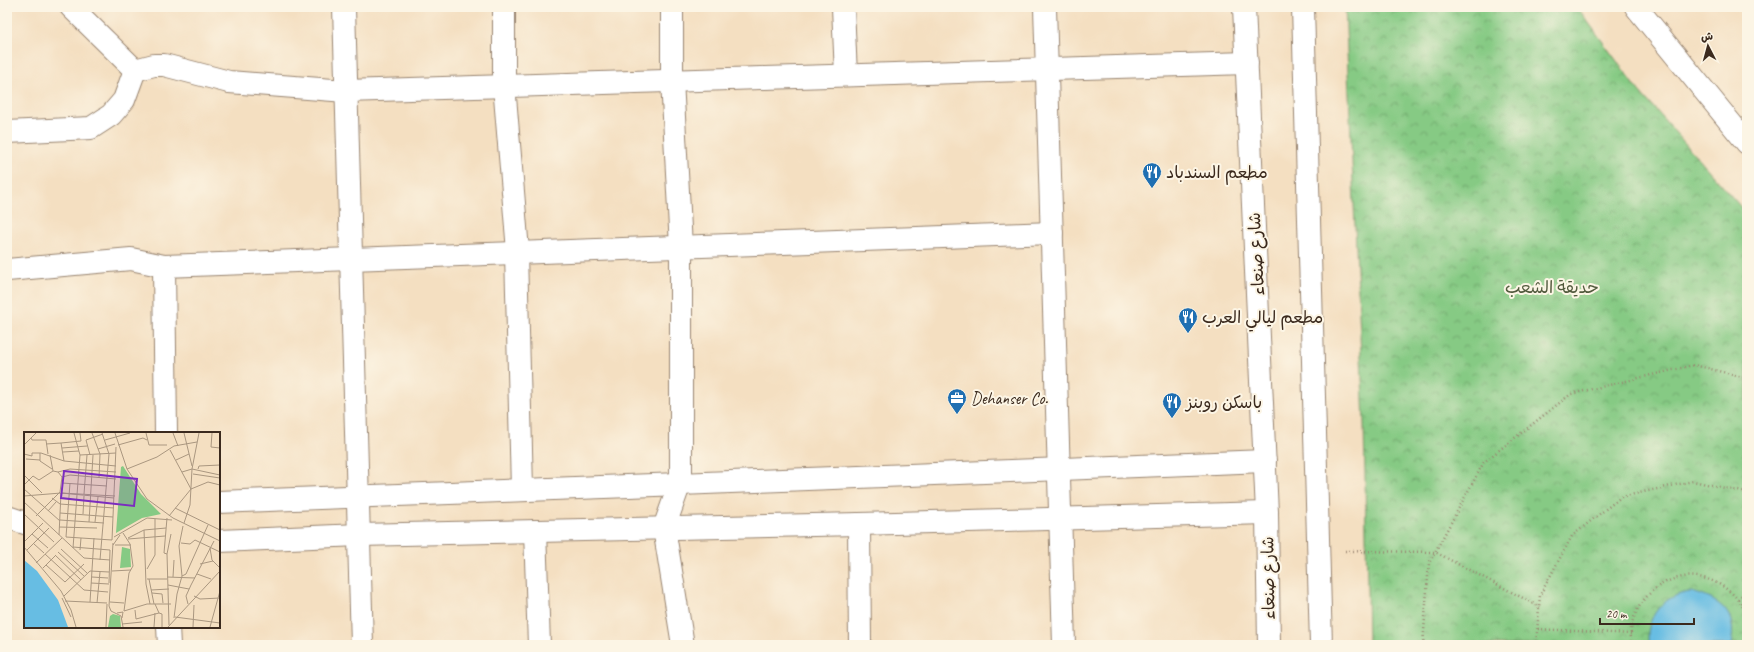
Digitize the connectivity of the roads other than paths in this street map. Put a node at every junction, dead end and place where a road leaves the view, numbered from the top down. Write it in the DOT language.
graph roads {
  1 [pos="70,7"];
  2 [pos="344,7"];
  3 [pos="504,7"];
  4 [pos="672,7"];
  5 [pos="843,7"];
  6 [pos="1045,7"];
  7 [pos="1244,7"];
  8 [pos="1303,7"];
  9 [pos="1636,7"];
  10 [pos="1247,63"];
  11 [pos="1047,69"];
  12 [pos="135,70"];
  13 [pos="846,75"];
  14 [pos="672,80"];
  15 [pos="504,85"];
  16 [pos="346,91"];
  17 [pos="7,132"];
  18 [pos="1747,143"];
  19 [pos="1052,233"];
  20 [pos="681,247"];
  21 [pos="516,254"];
  22 [pos="351,260"];
  23 [pos="164,266"];
  24 [pos="7,270"];
  25 [pos="166,432"];
  26 [pos="1265,461"];
  27 [pos="1059,468"];
  28 [pos="679,483"];
  29 [pos="522,489"];
  30 [pos="358,495"];
  31 [pos="220,502"];
  32 [pos="7,510"];
  33 [pos="24,510"];
  34 [pos="1267,513"];
  35 [pos="7,517"];
  36 [pos="1060,518"];
  37 [pos="24,523"];
  38 [pos="859,524"];
  39 [pos="664,528"];
  40 [pos="535,531"];
  41 [pos="359,535"];
  42 [pos="220,541"];
  43 [pos="168,628"];
  44 [pos="169,645"];
  45 [pos="362,645"];
  46 [pos="539,645"];
  47 [pos="683,645"];
  48 [pos="860,645"];
  49 [pos="1064,645"];
  50 [pos="1270,645"];
  51 [pos="1321,645"];
  1 -- 12 [label="main road"];
  2 -- 16 [label="main road"];
  3 -- 15 [label="main road"];
  4 -- 14 [label="main road"];
  5 -- 13 [label="main road"];
  6 -- 11 [label="main road"];
  7 -- 10 [label="main road, شارع صنعاء"];
  8 -- 51 [label="main road"];
  9 -- 18 [label="main road"];
  10 -- 11 [label="main road"];
  10 -- 26 [label="main road, شارع صنعاء"];
  11 -- 13 [label="main road"];
  11 -- 19 [label="main road"];
  12 -- 16 [label="main road"];
  12 -- 17 [label="main road"];
  13 -- 14 [label="main road"];
  14 -- 15 [label="main road"];
  14 -- 20 [label="main road"];
  15 -- 16 [label="main road"];
  15 -- 21 [label="main road"];
  16 -- 22 [label="main road"];
  19 -- 20 [label="main road"];
  19 -- 27 [label="main road"];
  20 -- 21 [label="main road"];
  20 -- 28 [label="main road"];
  21 -- 22 [label="main road"];
  21 -- 29 [label="main road"];
  22 -- 23 [label="main road"];
  22 -- 30 [label="main road"];
  23 -- 24 [label="main road"];
  23 -- 25 [label="main road"];
  26 -- 27 [label="main road"];
  26 -- 34 [label="main road, شارع صنعاء"];
  27 -- 28 [label="main road"];
  27 -- 36 [label="main road"];
  28 -- 29 [label="main road"];
  28 -- 39 [label="main road"];
  29 -- 30 [label="main road"];
  30 -- 31 [label="main road"];
  30 -- 41 [label="main road"];
  32 -- 33 [label="main road"];
  34 -- 36 [label="main road"];
  34 -- 50 [label="main road, شارع صنعاء"];
  35 -- 37 [label="main road"];
  36 -- 38 [label="main road"];
  36 -- 49 [label="main road"];
  38 -- 39 [label="main road"];
  38 -- 48 [label="main road"];
  39 -- 40 [label="main road"];
  39 -- 47 [label="main road"];
  40 -- 41 [label="main road"];
  40 -- 46 [label="main road"];
  41 -- 42 [label="main road"];
  41 -- 45 [label="main road"];
  43 -- 44 [label="main road"];
}
